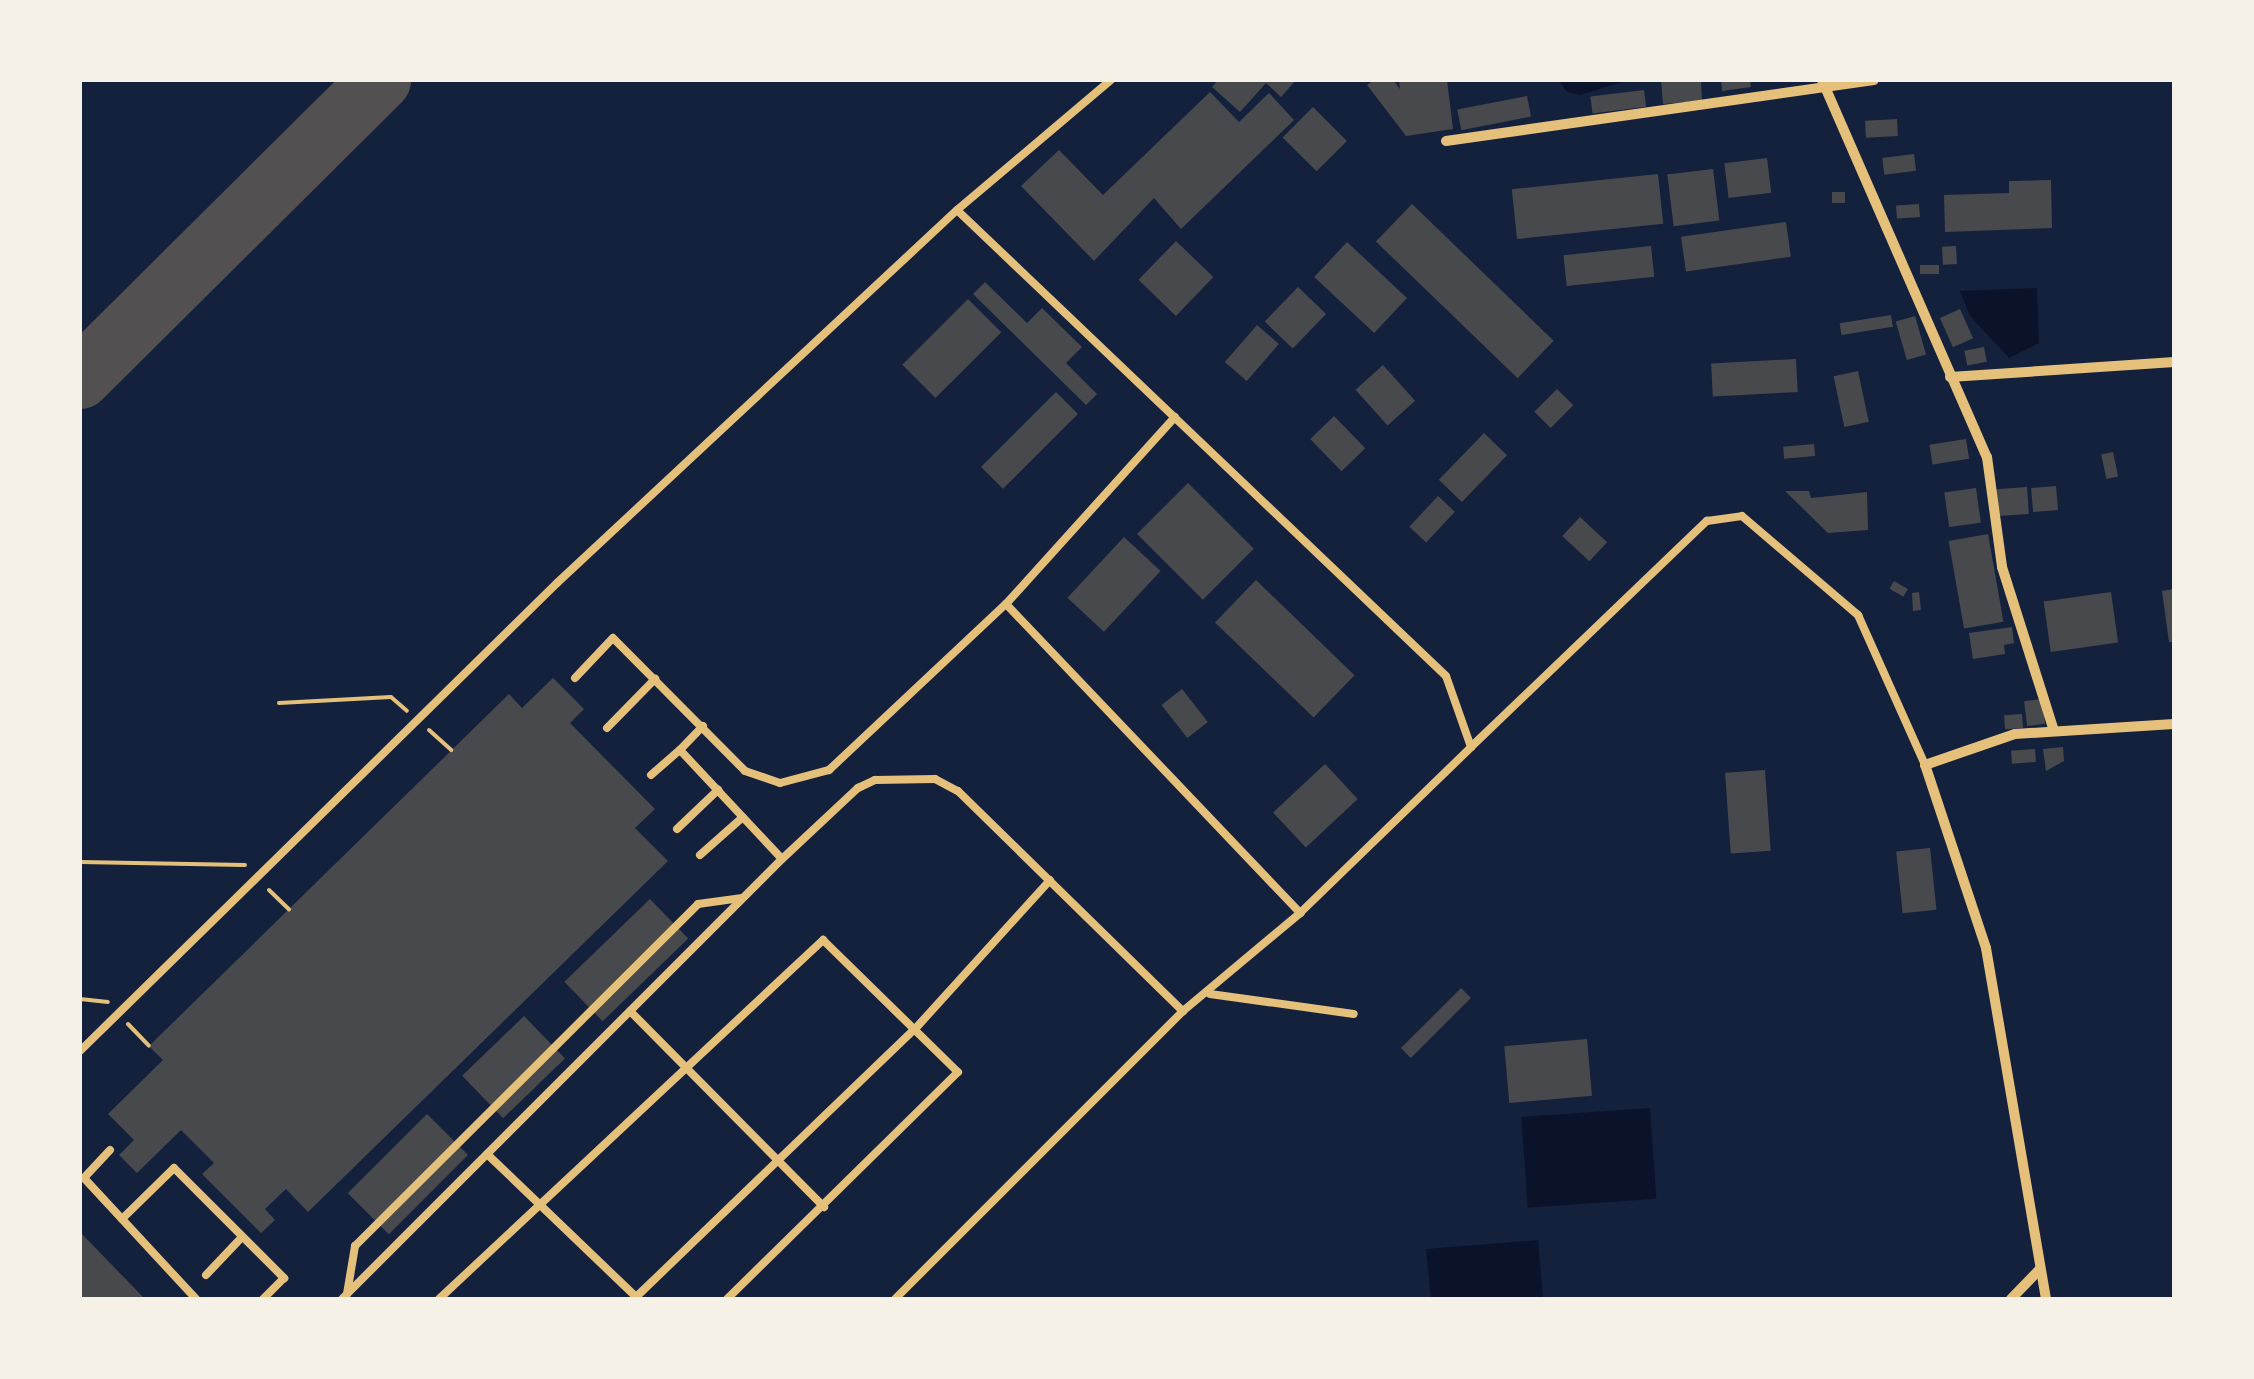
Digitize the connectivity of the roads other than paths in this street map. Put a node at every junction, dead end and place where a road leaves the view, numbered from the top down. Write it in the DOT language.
graph roads {
  1 [pos="1111,80"];
  2 [pos="1874,80"];
  3 [pos="1823,84"];
  4 [pos="1446,141"];
  5 [pos="957,210"];
  6 [pos="2174,362"];
  7 [pos="1950,376"];
  8 [pos="1175,417"];
  9 [pos="1006,604"];
  10 [pos="575,678"];
  11 [pos="655,679"];
  12 [pos="2174,724"];
  13 [pos="703,726"];
  14 [pos="607,728"];
  15 [pos="2054,732"];
  16 [pos="1471,748"];
  17 [pos="680,750"];
  18 [pos="1925,765"];
  19 [pos="652,775"];
  20 [pos="718,790"];
  21 [pos="743,818"];
  22 [pos="677,829"];
  23 [pos="700,855"];
  24 [pos="782,859"];
  25 [pos="1050,880"];
  26 [pos="743,898"];
  27 [pos="1300,912"];
  28 [pos="1210,994"];
  29 [pos="630,1011"];
  30 [pos="1183,1011"];
  31 [pos="1354,1014"];
  32 [pos="915,1029"];
  33 [pos="80,1052"];
  34 [pos="686,1066"];
  35 [pos="110,1150"];
  36 [pos="487,1154"];
  37 [pos="775,1158"];
  38 [pos="540,1204"];
  39 [pos="824,1207"];
  40 [pos="122,1218"];
  41 [pos="242,1237"];
  42 [pos="2040,1269"];
  43 [pos="206,1275"];
  44 [pos="345,1296"];
  45 [pos="636,1298"];
  46 [pos="196,1299"];
  47 [pos="263,1299"];
  48 [pos="439,1299"];
  49 [pos="727,1299"];
  50 [pos="896,1299"];
  51 [pos="2010,1299"];
  52 [pos="2046,1299"];
  1 -- 5 [label="lane"];
  2 -- 3 [label="street"];
  3 -- 4 [label="street"];
  3 -- 7 [label="street"];
  5 -- 8 [label="lane"];
  5 -- 33 [label="lane"];
  6 -- 7 [label="street"];
  7 -- 15 [label="street"];
  8 -- 9 [label="lane"];
  8 -- 16 [label="lane"];
  9 -- 13 [label="lane"];
  9 -- 27 [label="lane"];
  10 -- 11 [label="lane"];
  11 -- 13 [label="lane"];
  11 -- 14 [label="lane"];
  12 -- 15 [label="street"];
  13 -- 17 [label="lane"];
  15 -- 18 [label="street"];
  16 -- 18 [label="lane"];
  16 -- 27 [label="lane"];
  17 -- 19 [label="lane"];
  17 -- 20 [label="lane"];
  18 -- 42 [label="street"];
  20 -- 21 [label="lane"];
  20 -- 22 [label="lane"];
  21 -- 23 [label="lane"];
  21 -- 24 [label="lane"];
  24 -- 25 [label="lane"];
  24 -- 26 [label="lane"];
  25 -- 30 [label="lane"];
  25 -- 32 [label="lane"];
  26 -- 29 [label="lane"];
  26 -- 44 [label="lane"];
  27 -- 28 [label="lane"];
  28 -- 30 [label="lane"];
  28 -- 31 [label="lane"];
  29 -- 34 [label="lane"];
  29 -- 36 [label="lane"];
  30 -- 50 [label="lane"];
  32 -- 34 [label="lane"];
  32 -- 37 [label="lane"];
  32 -- 39 [label="lane"];
  34 -- 37 [label="lane"];
  34 -- 38 [label="lane"];
  35 -- 40 [label="lane"];
  36 -- 38 [label="lane"];
  36 -- 44 [label="lane"];
  37 -- 39 [label="lane"];
  37 -- 45 [label="lane"];
  38 -- 45 [label="lane"];
  38 -- 48 [label="lane"];
  39 -- 49 [label="lane"];
  40 -- 41 [label="lane"];
  40 -- 46 [label="lane"];
  41 -- 43 [label="lane"];
  41 -- 47 [label="lane"];
  42 -- 51 [label="street"];
  42 -- 52 [label="street"];
}
